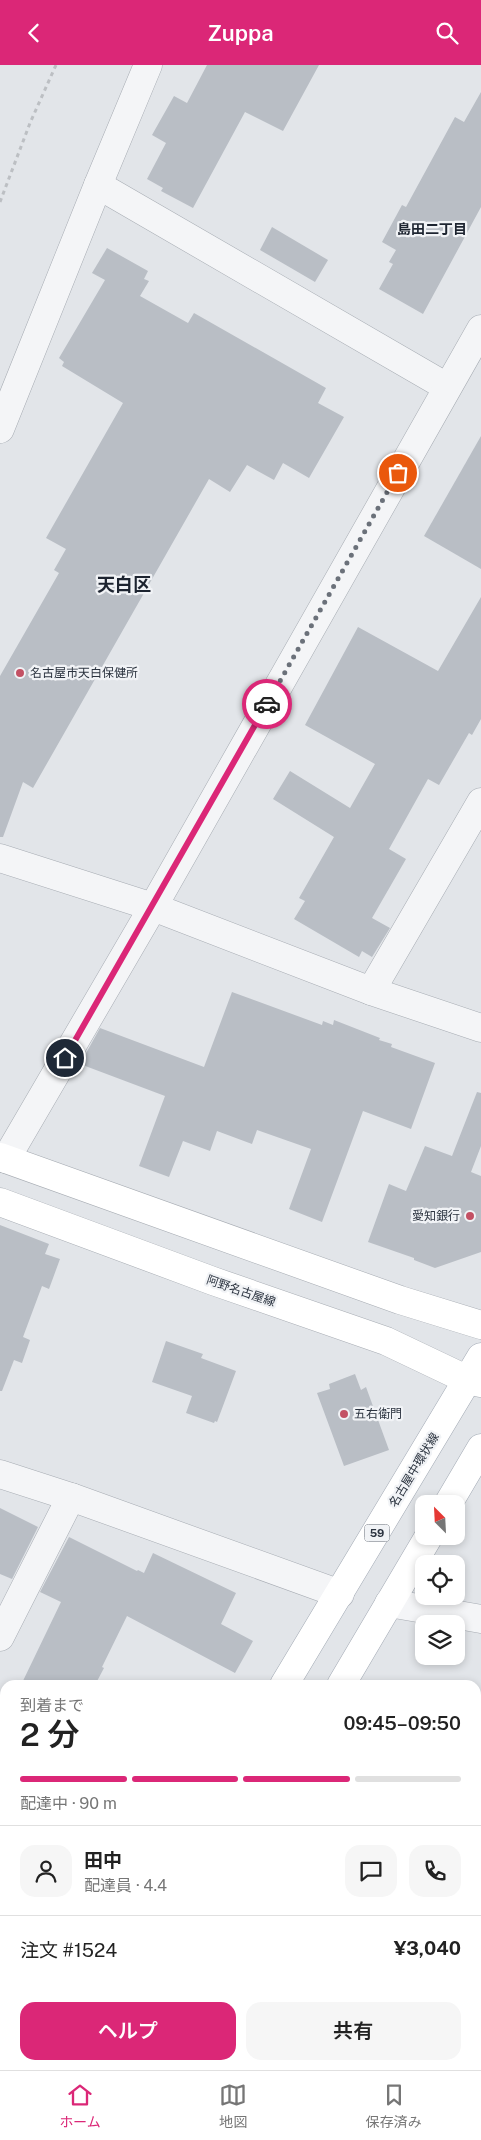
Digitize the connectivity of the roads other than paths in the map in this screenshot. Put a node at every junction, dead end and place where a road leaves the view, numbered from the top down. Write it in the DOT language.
graph roads {
  1 [pos="148,65"];
  2 [pos="98,185"];
  3 [pos="481,329"];
  4 [pos="447,387"];
  5 [pos="0,429"];
  6 [pos="481,802"];
  7 [pos="0,858"];
  8 [pos="153,907"];
  9 [pos="371,991"];
  10 [pos="481,1028"];
  11 [pos="3,1158"];
  12 [pos="0,1202"];
  13 [pos="481,1325"];
  14 [pos="477,1373"];
  15 [pos="481,1447"];
  16 [pos="0,1474"];
  17 [pos="453,1495"];
  18 [pos="71,1497"];
  19 [pos="424,1545"];
  20 [pos="340,1594"];
  21 [pos="389,1603"];
  22 [pos="481,1619"];
  23 [pos="0,1637"];
  24 [pos="287,1680"];
  25 [pos="344,1680"];
  1 -- 2 [label="street"];
  2 -- 4 [label="street"];
  2 -- 5 [label="street"];
  3 -- 4 [label="street"];
  4 -- 8 [label="street"];
  6 -- 9 [label="street"];
  7 -- 8 [label="street"];
  8 -- 9 [label="street"];
  8 -- 11 [label="street"];
  9 -- 10 [label="street"];
  11 -- 13 [label="main road"];
  12 -- 14 [label="main road, 阿野名古屋線"];
  14 -- 20 [label="main road, 名古屋中環状線 / 59"];
  15 -- 17 [label="main road"];
  16 -- 18 [label="street"];
  18 -- 20 [label="street"];
  18 -- 23 [label="street"];
  19 -- 21 [label="main road"];
  20 -- 24 [label="main road, 名古屋中環状線 / 59"];
  21 -- 22 [label="street"];
  21 -- 25 [label="main road"];
}
